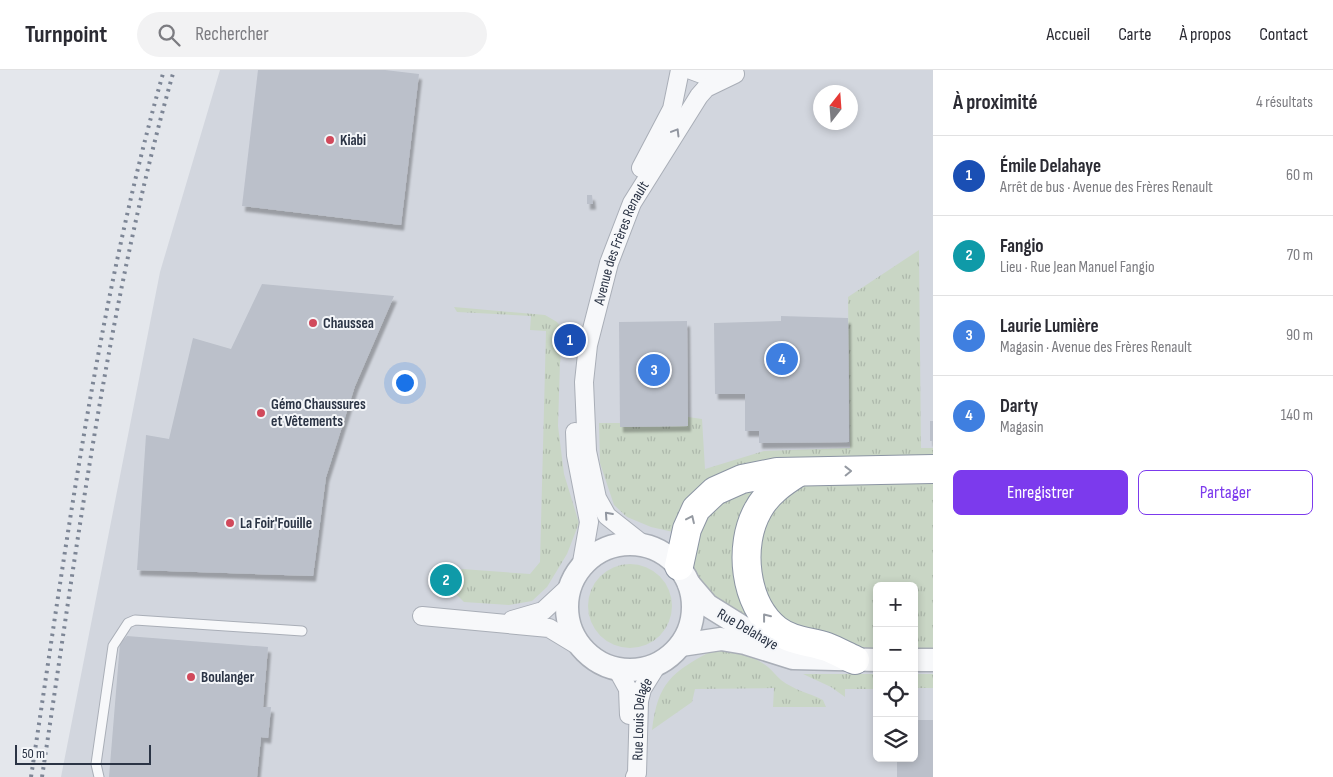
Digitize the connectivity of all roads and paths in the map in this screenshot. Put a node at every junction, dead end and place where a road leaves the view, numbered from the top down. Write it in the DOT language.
graph roads {
  1 [pos="680,70"];
  2 [pos="691,70"];
  3 [pos="739,72"];
  4 [pos="933,469"];
  5 [pos="799,472"];
  6 [pos="645,546"];
  7 [pos="684,575"];
  8 [pos="576,576"];
  9 [pos="422,616"];
  10 [pos="477,621"];
  11 [pos="302,631"];
  12 [pos="681,645"];
  13 [pos="582,648"];
  14 [pos="815,660"];
  15 [pos="866,660"];
  16 [pos="918,660"];
  17 [pos="933,660"];
  18 [pos="657,664"];
  19 [pos="617,669"];
  20 [pos="99,777"];
  21 [pos="626,777"];
  22 [pos="635,777"];
  1 -- 8 [label="street, Avenue des Frères Renault"];
  2 -- 3 [label="street"];
  6 -- 3 [label="street, Avenue des Frères Renault, one-way"];
  5 -- 4 [label="highway, one-way"];
  7 -- 5 [label="highway, one-way"];
  15 -- 5 [label="highway, one-way"];
  6 -- 7 [label="street"];
  6 -- 8 [label="street"];
  7 -- 12 [label="street"];
  7 -- 14 [label="street, Rue Delahaye"];
  8 -- 10 [label="street"];
  8 -- 13 [label="street"];
  9 -- 10 [label="street"];
  10 -- 13 [label="street"];
  11 -- 20 [label="lane"];
  12 -- 14 [label="street, Rue Delahaye"];
  12 -- 18 [label="street"];
  13 -- 19 [label="street"];
  14 -- 15 [label="street, Rue Delahaye"];
  16 -- 17 [label="street"];
  18 -- 19 [label="street"];
  18 -- 22 [label="street, Rue Louis Delage"];
  19 -- 21 [label="street, Rue Louis Delage"];
}
